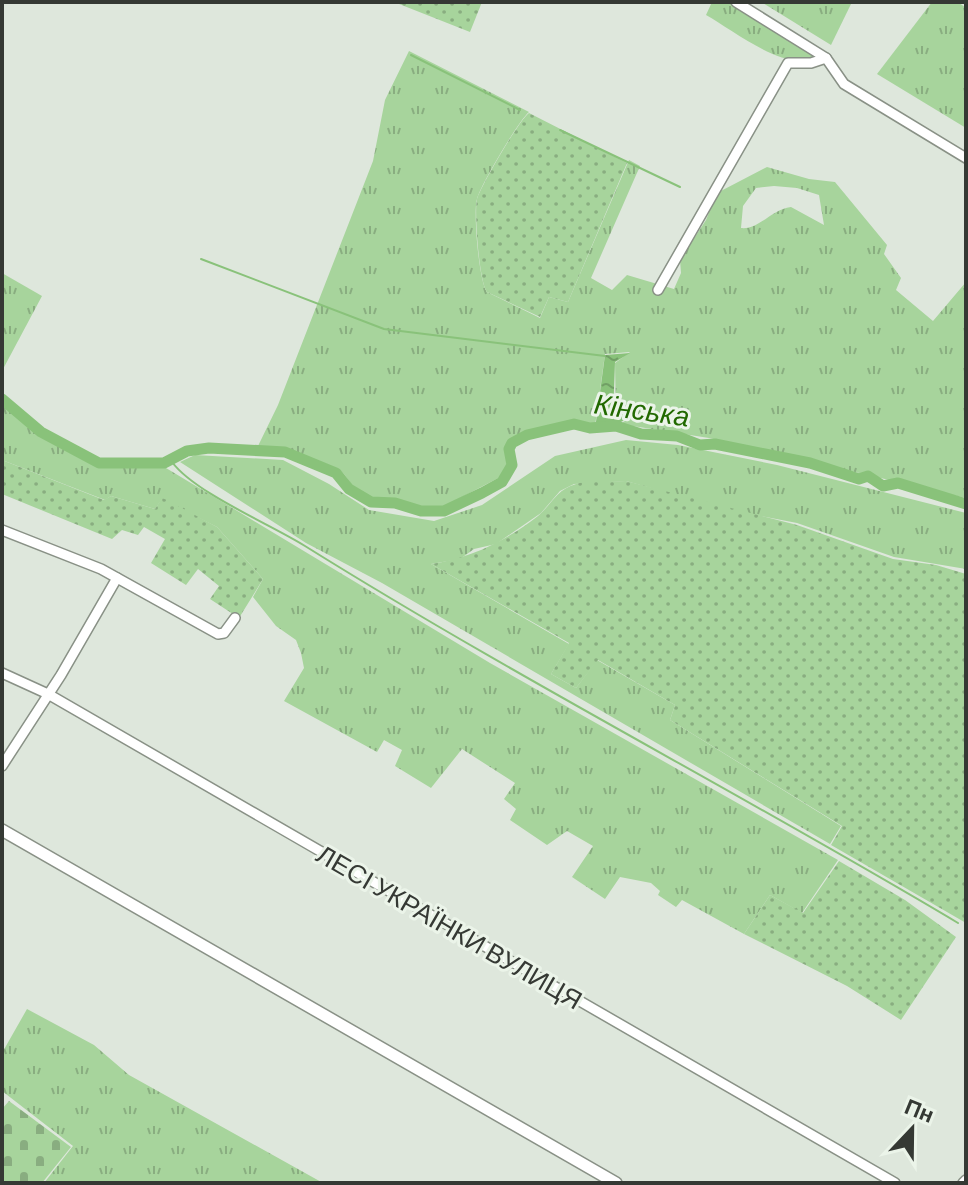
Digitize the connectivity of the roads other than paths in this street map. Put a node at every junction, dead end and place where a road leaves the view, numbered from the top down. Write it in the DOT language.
graph roads {
  1 [pos="736,2"];
  2 [pos="826,58"];
  3 [pos="966,158"];
  4 [pos="658,290"];
  5 [pos="2,530"];
  6 [pos="117,578"];
  7 [pos="235,618"];
  8 [pos="2,673"];
  9 [pos="48,694"];
  10 [pos="2,766"];
  11 [pos="2,830"];
  12 [pos="616,1183"];
  13 [pos="895,1183"];
  1 -- 2 [label="street"];
  2 -- 3 [label="street"];
  2 -- 4 [label="street"];
  5 -- 6 [label="street"];
  6 -- 7 [label="street"];
  6 -- 9 [label="street"];
  8 -- 9 [label="street, ЛЕСІ УКРАЇНКИ ВУЛИЦЯ"];
  9 -- 10 [label="street"];
  9 -- 13 [label="street, ЛЕСІ УКРАЇНКИ ВУЛИЦЯ"];
  11 -- 12 [label="main road"];
}
